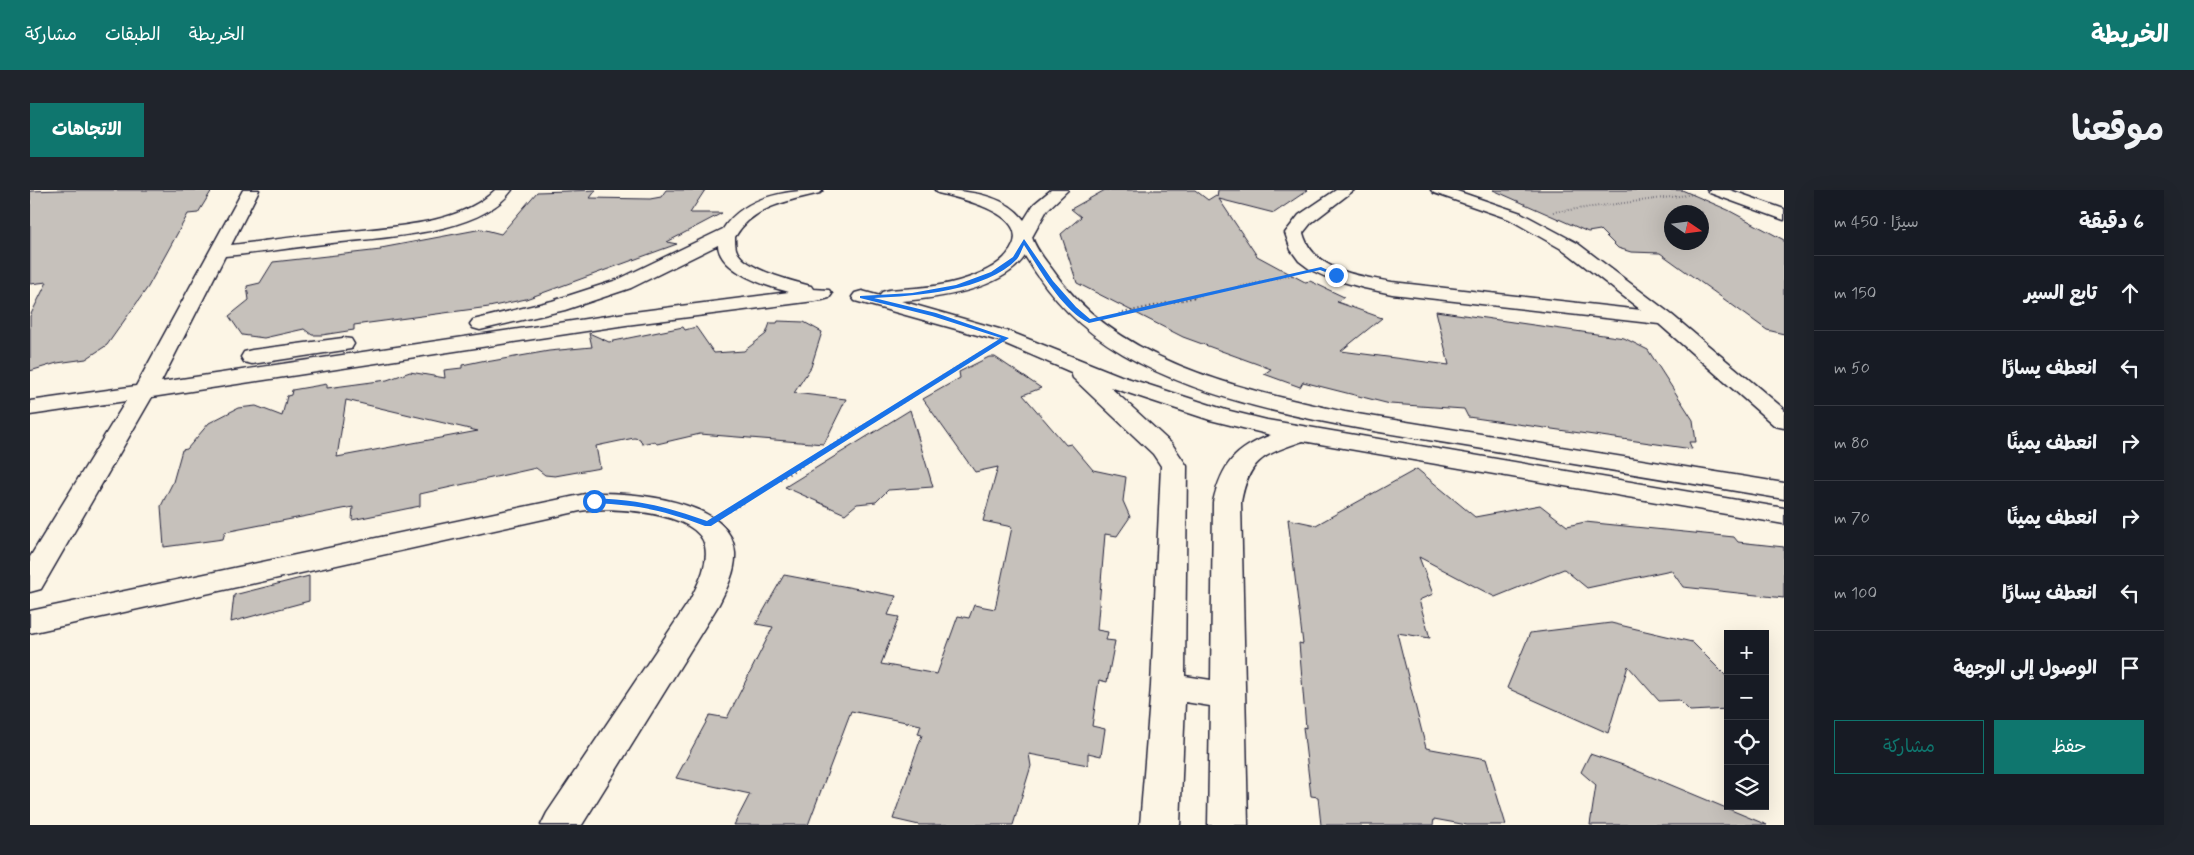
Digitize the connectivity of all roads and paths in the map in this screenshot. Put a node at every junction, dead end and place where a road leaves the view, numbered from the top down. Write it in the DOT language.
graph roads {
  1 [pos="251,190"];
  2 [pos="504,190"];
  3 [pos="815,190"];
  4 [pos="943,190"];
  5 [pos="1060,190"];
  6 [pos="1346,190"];
  7 [pos="1439,190"];
  8 [pos="1716,191"];
  9 [pos="1784,214"];
  10 [pos="1515,216"];
  11 [pos="728,232"];
  12 [pos="1024,238"];
  13 [pos="217,252"];
  14 [pos="1321,269"];
  15 [pos="822,294"];
  16 [pos="862,297"];
  17 [pos="1665,319"];
  18 [pos="1089,321"];
  19 [pos="1006,338"];
  20 [pos="1075,366"];
  21 [pos="156,371"];
  22 [pos="30,390"];
  23 [pos="144,391"];
  24 [pos="30,408"];
  25 [pos="1784,421"];
  26 [pos="1298,434"];
  27 [pos="1784,491"];
  28 [pos="1784,516"];
  29 [pos="708,524"];
  30 [pos="30,582"];
  31 [pos="30,622"];
  32 [pos="1168,686"];
  33 [pos="1227,696"];
  34 [pos="561,825"];
  35 [pos="1160,825"];
  36 [pos="1228,825"];
  1 -- 13 [label="street"];
  2 -- 13 [label="street"];
  3 -- 11 [label="street"];
  4 -- 12 [label="street"];
  5 -- 12 [label="street"];
  6 -- 14 [label="street"];
  7 -- 10 [label="street"];
  8 -- 9 [label="street"];
  8 -- 10 [label="path"];
  10 -- 17 [label="street"];
  11 -- 15 [label="street"];
  11 -- 21 [label="street"];
  12 -- 16 [label="street"];
  12 -- 18 [label="street"];
  13 -- 21 [label="street"];
  14 -- 17 [label="street"];
  14 -- 18 [label="path"];
  15 -- 16 [label="street"];
  15 -- 23 [label="street"];
  16 -- 19 [label="street"];
  17 -- 25 [label="street"];
  18 -- 27 [label="street"];
  19 -- 20 [label="street"];
  19 -- 29 [label="path"];
  20 -- 26 [label="street"];
  20 -- 32 [label="street"];
  21 -- 22 [label="street"];
  21 -- 23 [label="street"];
  23 -- 24 [label="street"];
  23 -- 30 [label="street"];
  26 -- 28 [label="street"];
  26 -- 33 [label="street"];
  29 -- 31 [label="street"];
  29 -- 34 [label="street"];
  32 -- 33 [label="street"];
  32 -- 35 [label="street"];
  33 -- 36 [label="street"];
}
